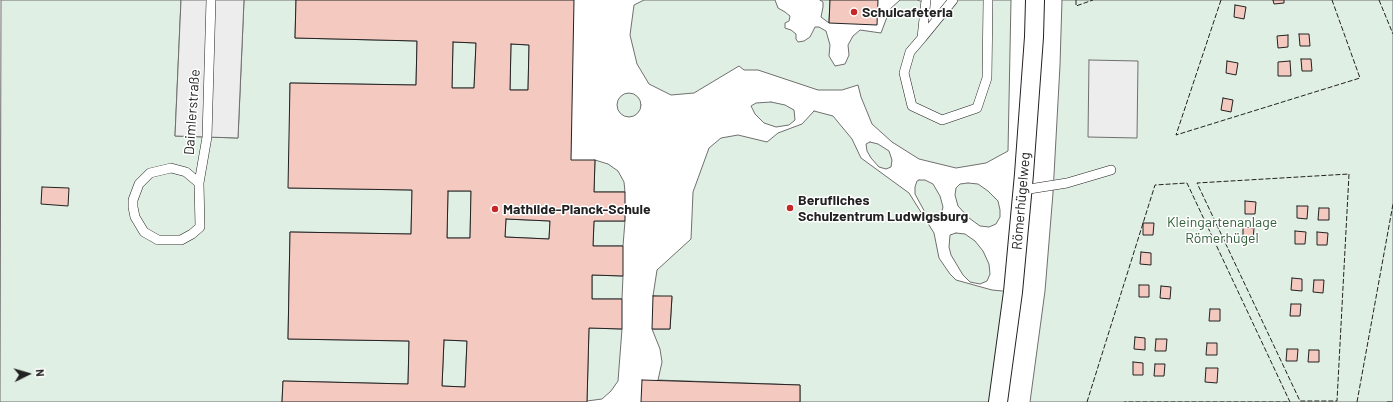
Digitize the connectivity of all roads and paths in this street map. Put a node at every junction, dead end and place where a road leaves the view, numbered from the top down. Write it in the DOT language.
graph roads {
  1 [pos="211,0"];
  2 [pos="953,0"];
  3 [pos="988,0"];
  4 [pos="1035,0"];
  5 [pos="926,1"];
  6 [pos="922,38"];
  7 [pos="1111,170"];
  8 [pos="200,183"];
  9 [pos="1023,190"];
  10 [pos="998,402"];
  1 -- 8 [label="lane, Daimlerstraße"];
  2 -- 6 [label="lane"];
  3 -- 6 [label="lane"];
  4 -- 9 [label="street, Römerhügelweg"];
  5 -- 6 [label="lane"];
  7 -- 9 [label="lane"];
  8 -- 8 [label="lane, Daimlerstraße"];
  9 -- 10 [label="street, Römerhügelweg"];
}
